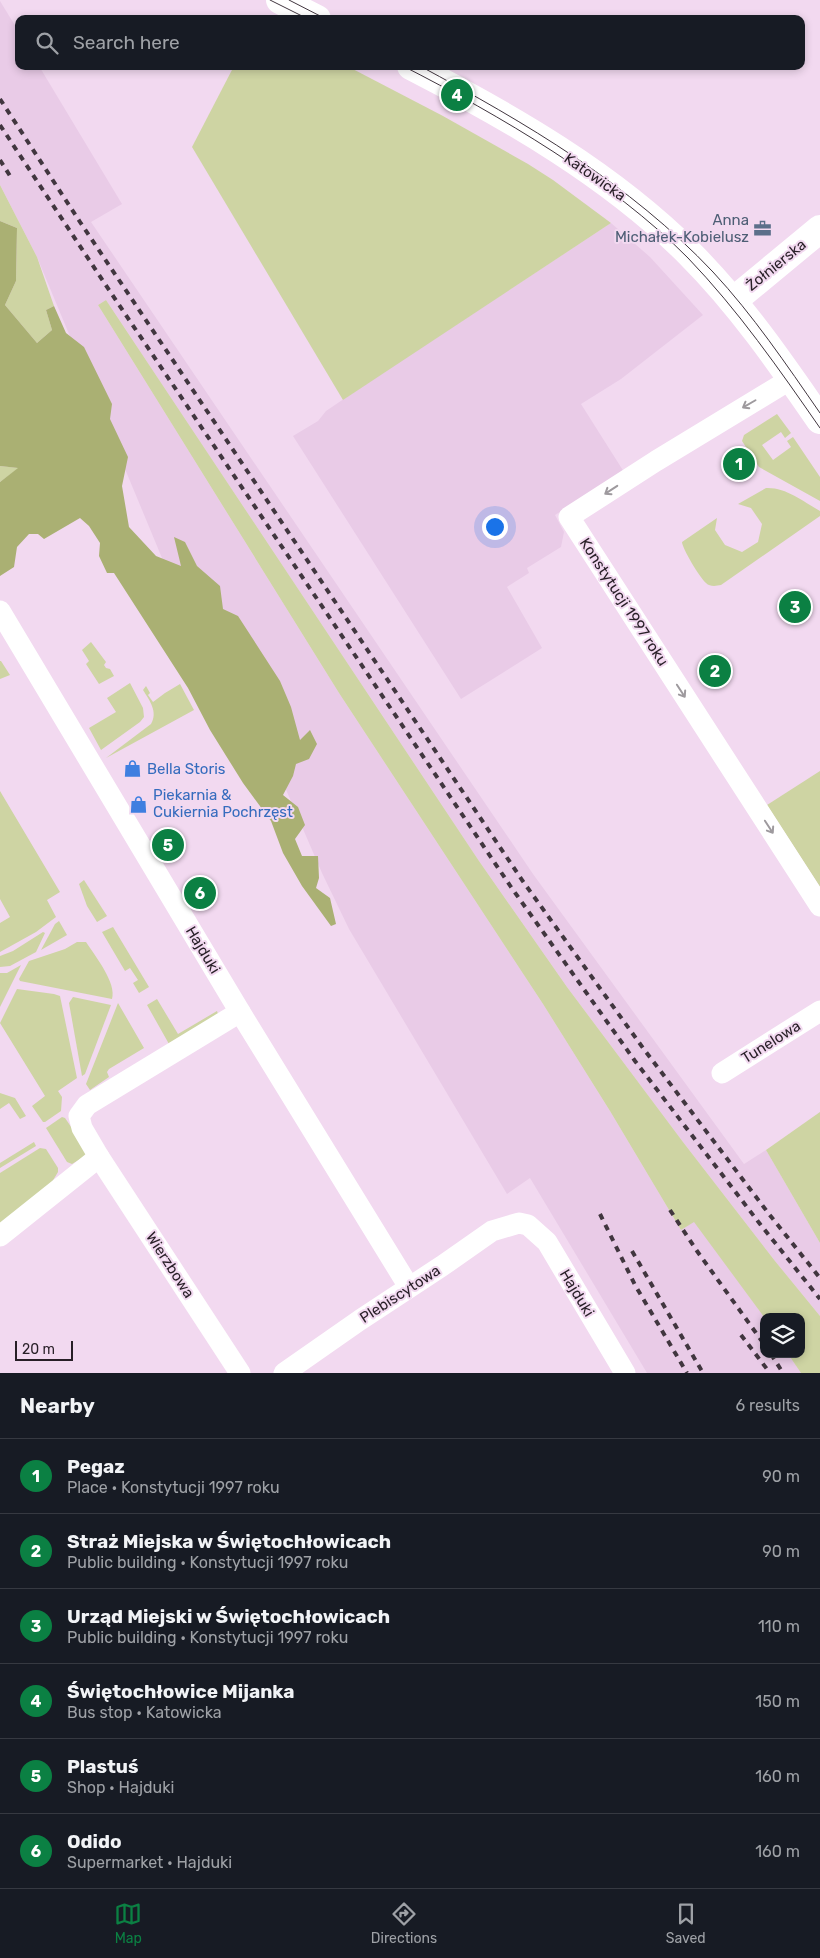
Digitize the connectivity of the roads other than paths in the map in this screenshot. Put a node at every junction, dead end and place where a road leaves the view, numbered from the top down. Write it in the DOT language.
graph roads {
  1 [pos="280,0"];
  2 [pos="310,15"];
  3 [pos="418,70"];
  4 [pos="820,229"];
  5 [pos="733,300"];
  6 [pos="791,379"];
  7 [pos="820,420"];
  8 [pos="0,611"];
  9 [pos="820,906"];
  10 [pos="820,1011"];
  11 [pos="240,1012"];
  12 [pos="722,1074"];
  13 [pos="99,1157"];
  14 [pos="519,1223"];
  15 [pos="0,1236"];
  16 [pos="409,1287"];
  17 [pos="240,1373"];
  18 [pos="284,1373"];
  19 [pos="625,1373"];
  1 -- 2 [label="street"];
  3 -- 5 [label="street, Katowicka"];
  4 -- 5 [label="street, Żołnierska"];
  5 -- 6 [label="street, Katowicka"];
  6 -- 7 [label="street, Katowicka"];
  6 -- 9 [label="street, Konstytucji 1997 roku, one-way"];
  8 -- 11 [label="street, Hajduki"];
  10 -- 12 [label="street, Tunelowa"];
  11 -- 13 [label="street, Wierzbowa"];
  11 -- 16 [label="street, Hajduki"];
  13 -- 15 [label="street"];
  13 -- 17 [label="street, Wierzbowa"];
  14 -- 16 [label="street, Plebiscytowa"];
  14 -- 19 [label="street, Hajduki"];
  16 -- 18 [label="street, Plebiscytowa"];
}
